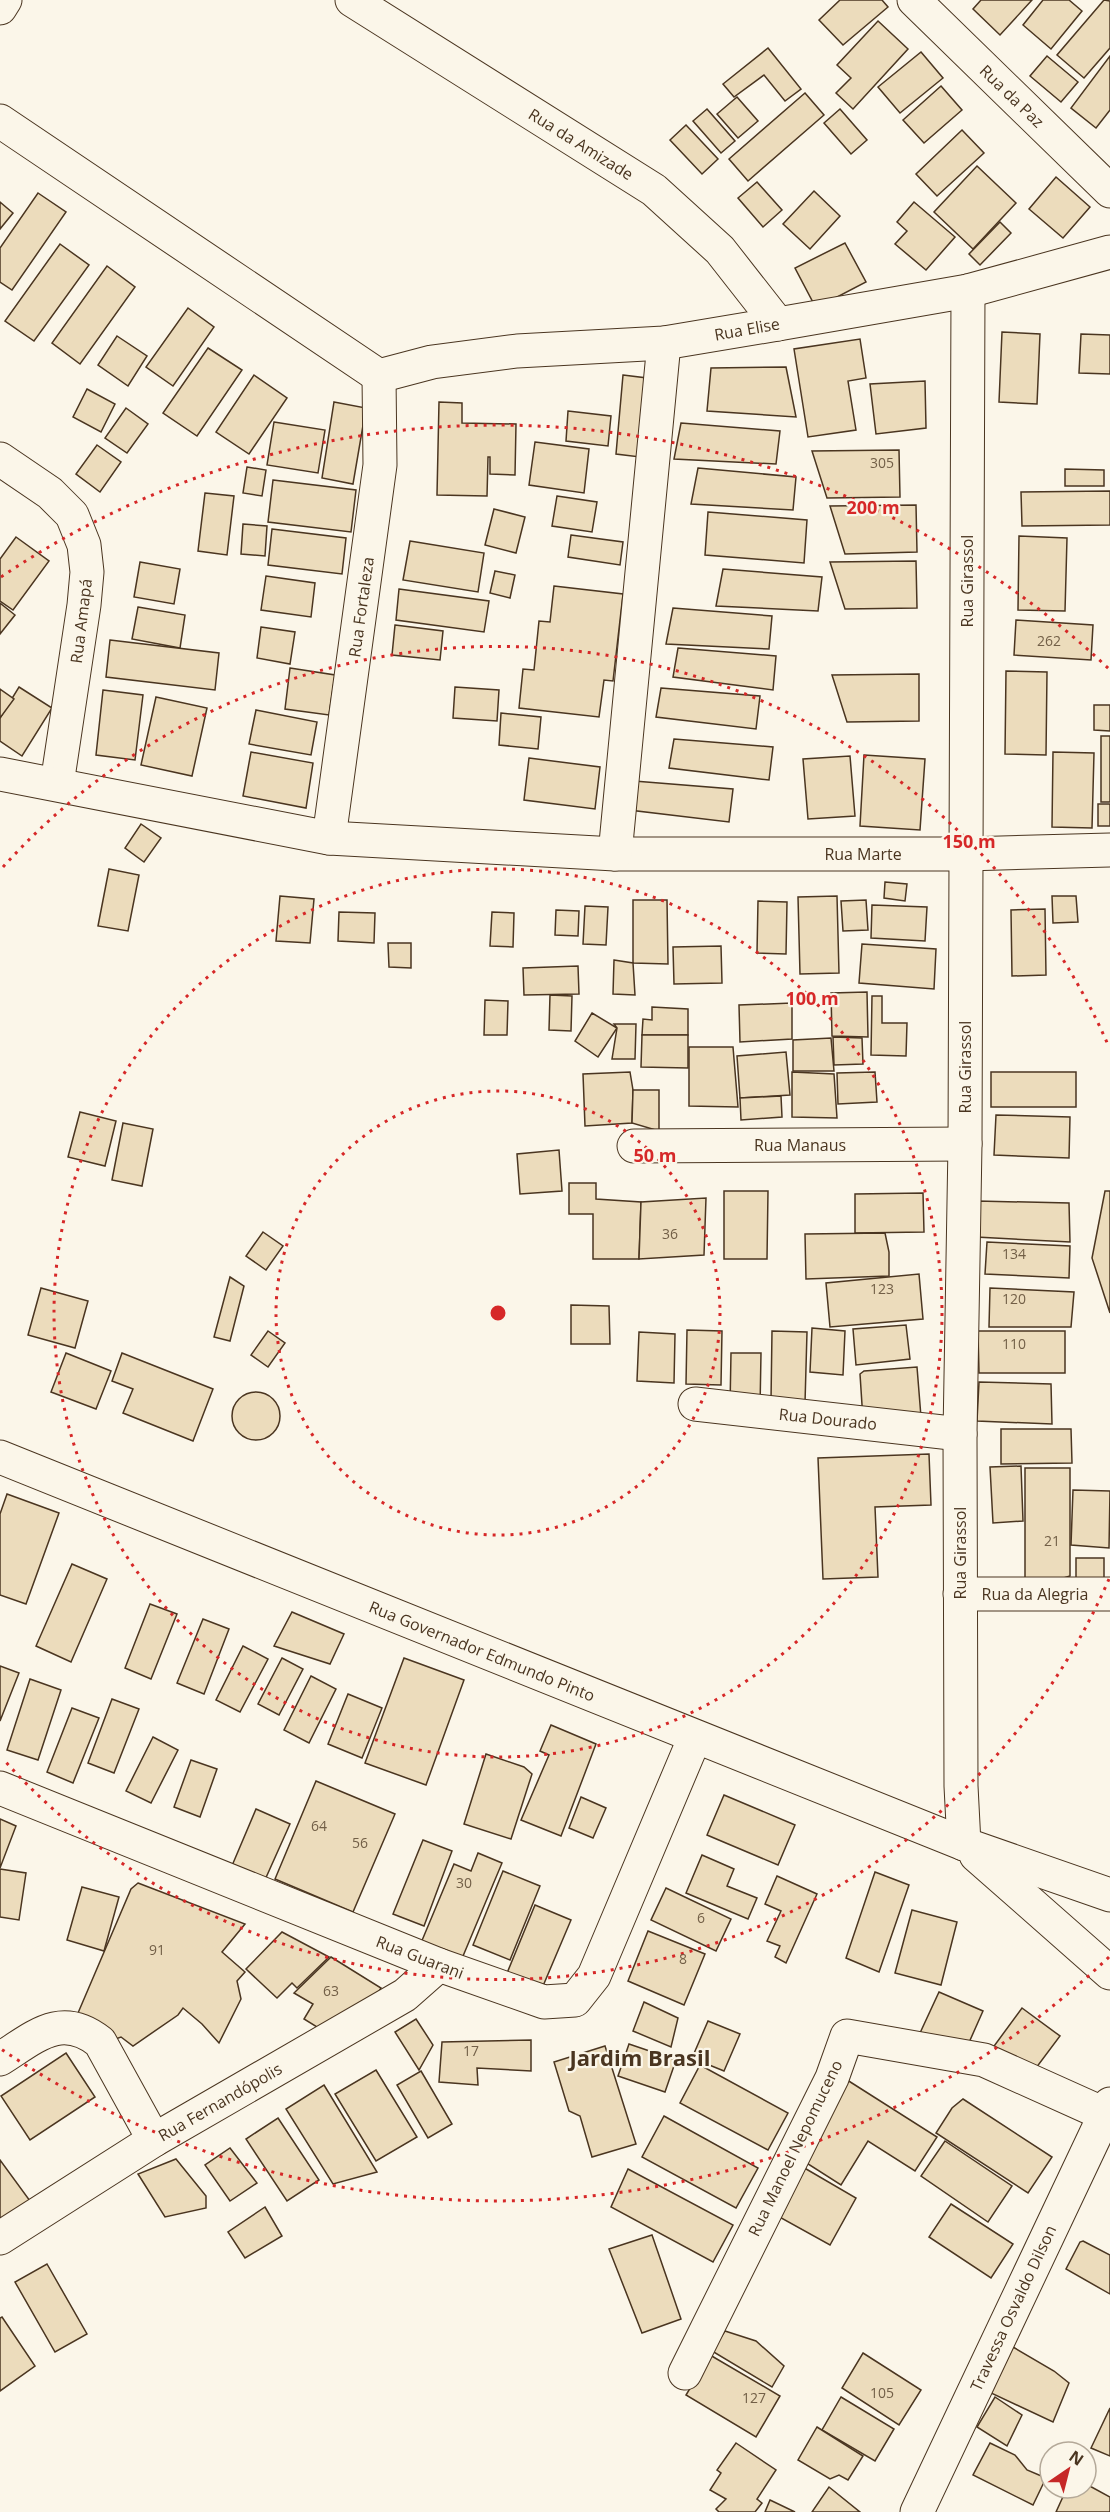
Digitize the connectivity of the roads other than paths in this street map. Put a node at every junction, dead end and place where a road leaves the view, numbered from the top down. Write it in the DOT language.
graph roads {
  1 [pos="5,0"];
  2 [pos="352,0"];
  3 [pos="914,0"];
  4 [pos="0,8"];
  5 [pos="0,121"];
  6 [pos="1110,191"];
  7 [pos="1110,252"];
  8 [pos="968,291"];
  9 [pos="778,324"];
  10 [pos="664,343"];
  11 [pos="379,376"];
  12 [pos="0,459"];
  13 [pos="0,774"];
  14 [pos="57,784"];
  15 [pos="329,838"];
  16 [pos="1110,850"];
  17 [pos="615,854"];
  18 [pos="966,854"];
  19 [pos="965,1144"];
  20 [pos="634,1146"];
  21 [pos="695,1404"];
  22 [pos="960,1434"];
  23 [pos="0,1457"];
  24 [pos="960,1594"];
  25 [pos="1110,1594"];
  26 [pos="695,1737"];
  27 [pos="0,1788"];
  28 [pos="964,1844"];
  29 [pos="1110,1895"];
  30 [pos="439,1965"];
  31 [pos="1110,1973"];
  32 [pos="0,2059"];
  33 [pos="1107,2109"];
  34 [pos="154,2140"];
  35 [pos="0,2238"];
  36 [pos="685,2373"];
  37 [pos="917,2512"];
  1 -- 4 [label="street"];
  2 -- 9 [label="street, Rua da Amizade"];
  3 -- 6 [label="street, Rua da Paz"];
  5 -- 11 [label="street"];
  7 -- 8 [label="street, Rua Elise"];
  8 -- 9 [label="street, Rua Elise"];
  8 -- 18 [label="street, Rua Girassol"];
  9 -- 10 [label="street, Rua Elise"];
  10 -- 11 [label="street, Rua Elise"];
  10 -- 17 [label="street"];
  11 -- 15 [label="street, Rua Fortaleza"];
  12 -- 14 [label="street, Rua Amapá"];
  13 -- 14 [label="street, Rua Marte"];
  14 -- 15 [label="street, Rua Marte"];
  15 -- 17 [label="street, Rua Marte"];
  16 -- 18 [label="street, Rua Marte"];
  17 -- 18 [label="street, Rua Marte"];
  18 -- 19 [label="street, Rua Girassol"];
  19 -- 20 [label="street, Rua Manaus"];
  19 -- 22 [label="street, Rua Girassol"];
  21 -- 22 [label="street, Rua Dourado"];
  22 -- 24 [label="street, Rua Girassol"];
  23 -- 26 [label="street, Rua Governador Edmundo Pinto"];
  24 -- 25 [label="street, Rua da Alegria"];
  24 -- 28 [label="street, Rua Girassol"];
  26 -- 28 [label="street, Rua Governador Edmundo Pinto"];
  26 -- 30 [label="street, Rua Guarani"];
  27 -- 30 [label="street, Rua Guarani"];
  28 -- 29 [label="street, Rua Governador Edmundo Pinto"];
  28 -- 31 [label="street"];
  30 -- 34 [label="street, Rua Fernandópolis"];
  32 -- 34 [label="street"];
  33 -- 36 [label="street, Rua Manoel Nepomuceno"];
  33 -- 37 [label="street, Travessa Osvaldo Dilson"];
  34 -- 35 [label="street, Rua Fernandópolis"];
}
